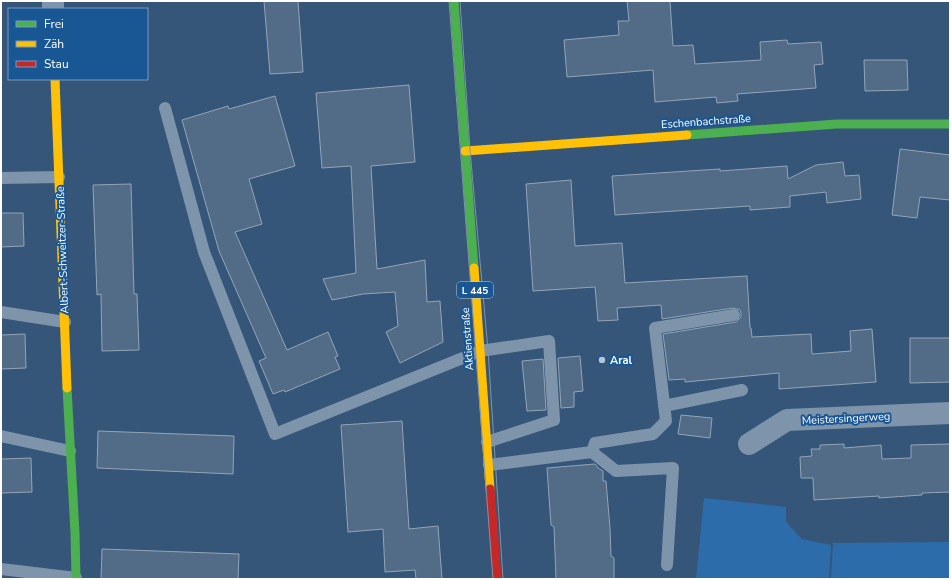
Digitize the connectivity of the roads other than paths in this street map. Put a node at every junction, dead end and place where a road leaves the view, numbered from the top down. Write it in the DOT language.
graph roads {
  1 [pos="454,1"];
  2 [pos="55,80"];
  3 [pos="165,108"];
  4 [pos="950,124"];
  5 [pos="465,151"];
  6 [pos="59,177"];
  7 [pos="1,178"];
  8 [pos="1,312"];
  9 [pos="734,315"];
  10 [pos="65,322"];
  11 [pos="480,351"];
  12 [pos="742,390"];
  13 [pos="664,406"];
  14 [pos="950,412"];
  15 [pos="1,436"];
  16 [pos="487,442"];
  17 [pos="749,444"];
  18 [pos="70,451"];
  19 [pos="592,452"];
  20 [pos="489,466"];
  21 [pos="667,565"];
  22 [pos="1,569"];
  23 [pos="76,579"];
  24 [pos="497,579"];
  1 -- 5 [label="street, Aktienstraße / L 445"];
  2 -- 6 [label="street, Albert-Schweitzer-Straße"];
  3 -- 11 [label="lane"];
  4 -- 5 [label="street, Eschenbachstraße"];
  5 -- 11 [label="street, Aktienstraße / L 445"];
  6 -- 7 [label="lane, Albert-Schweitzer-Straße"];
  6 -- 10 [label="street, Albert-Schweitzer-Straße"];
  8 -- 10 [label="lane, Albert-Schweitzer-Straße"];
  9 -- 13 [label="lane"];
  10 -- 18 [label="street, Albert-Schweitzer-Straße"];
  11 -- 16 [label="street, Aktienstraße / L 445"];
  11 -- 16 [label="lane"];
  12 -- 13 [label="lane"];
  13 -- 19 [label="lane"];
  14 -- 17 [label="street, Meistersingerweg"];
  15 -- 18 [label="lane"];
  16 -- 20 [label="street, Aktienstraße / L 445"];
  18 -- 23 [label="street, Albert-Schweitzer-Straße"];
  19 -- 20 [label="lane"];
  19 -- 21 [label="lane"];
  20 -- 24 [label="street, Aktienstraße / L 445"];
  22 -- 23 [label="lane, Albert-Schweitzer-Straße"];
}
